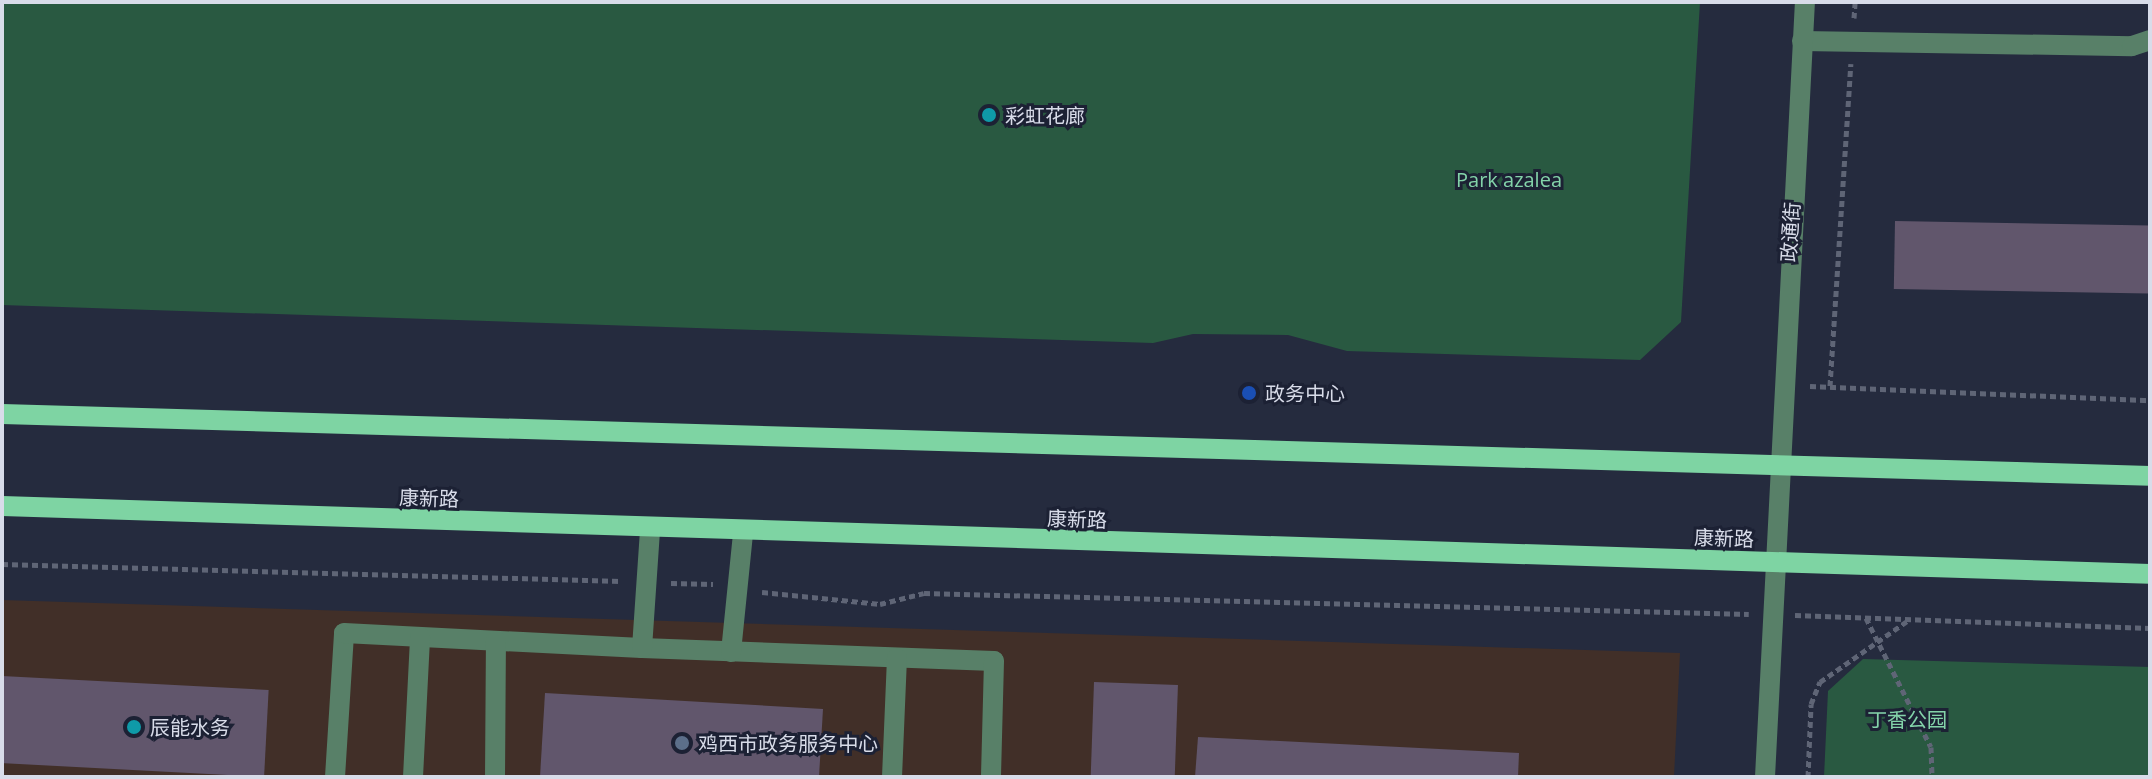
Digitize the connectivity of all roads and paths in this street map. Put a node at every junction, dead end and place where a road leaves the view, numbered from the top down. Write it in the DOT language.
graph roads {
  1 [pos="1805,2"];
  2 [pos="1855,2"];
  3 [pos="1853,33"];
  4 [pos="1802,41"];
  5 [pos="2144,47"];
  6 [pos="1852,48"];
  7 [pos="1781,385"];
  8 [pos="1830,386"];
  9 [pos="2150,400"];
  10 [pos="2,414"];
  11 [pos="1776,462"];
  12 [pos="2150,476"];
  13 [pos="2,506"];
  14 [pos="650,530"];
  15 [pos="743,533"];
  16 [pos="2,564"];
  17 [pos="1773,564"];
  18 [pos="2150,574"];
  19 [pos="646,582"];
  20 [pos="739,585"];
  21 [pos="1771,614"];
  22 [pos="1866,618"];
  23 [pos="1909,619"];
  24 [pos="2150,628"];
  25 [pos="420,637"];
  26 [pos="1876,640"];
  27 [pos="496,641"];
  28 [pos="642,648"];
  29 [pos="731,652"];
  30 [pos="897,658"];
  31 [pos="335,777"];
  32 [pos="413,777"];
  33 [pos="495,777"];
  34 [pos="892,777"];
  35 [pos="991,777"];
  36 [pos="1765,777"];
  37 [pos="1808,777"];
  38 [pos="1932,777"];
  1 -- 4 [label="street, 政通街"];
  2 -- 3 [label="path"];
  4 -- 5 [label="street"];
  4 -- 7 [label="street, 政通街"];
  6 -- 8 [label="path"];
  7 -- 8 [label="path"];
  7 -- 11 [label="street, 政通街"];
  8 -- 9 [label="path"];
  10 -- 11 [label="main road"];
  11 -- 12 [label="main road"];
  11 -- 17 [label="street, 政通街"];
  13 -- 14 [label="main road, 康新路"];
  14 -- 15 [label="main road, 康新路"];
  14 -- 19 [label="street"];
  15 -- 17 [label="main road, 康新路"];
  15 -- 20 [label="street"];
  16 -- 19 [label="path"];
  17 -- 18 [label="main road, 康新路"];
  17 -- 21 [label="street"];
  19 -- 20 [label="path"];
  19 -- 28 [label="street"];
  20 -- 21 [label="path"];
  20 -- 29 [label="street"];
  21 -- 22 [label="path"];
  21 -- 36 [label="street"];
  22 -- 23 [label="path"];
  22 -- 26 [label="path"];
  23 -- 24 [label="path"];
  23 -- 26 [label="path"];
  25 -- 27 [label="street"];
  25 -- 31 [label="street"];
  25 -- 32 [label="street"];
  26 -- 37 [label="path"];
  26 -- 38 [label="path"];
  27 -- 28 [label="street"];
  27 -- 33 [label="street"];
  28 -- 29 [label="street"];
  29 -- 30 [label="street"];
  30 -- 34 [label="street"];
  30 -- 35 [label="street"];
}
